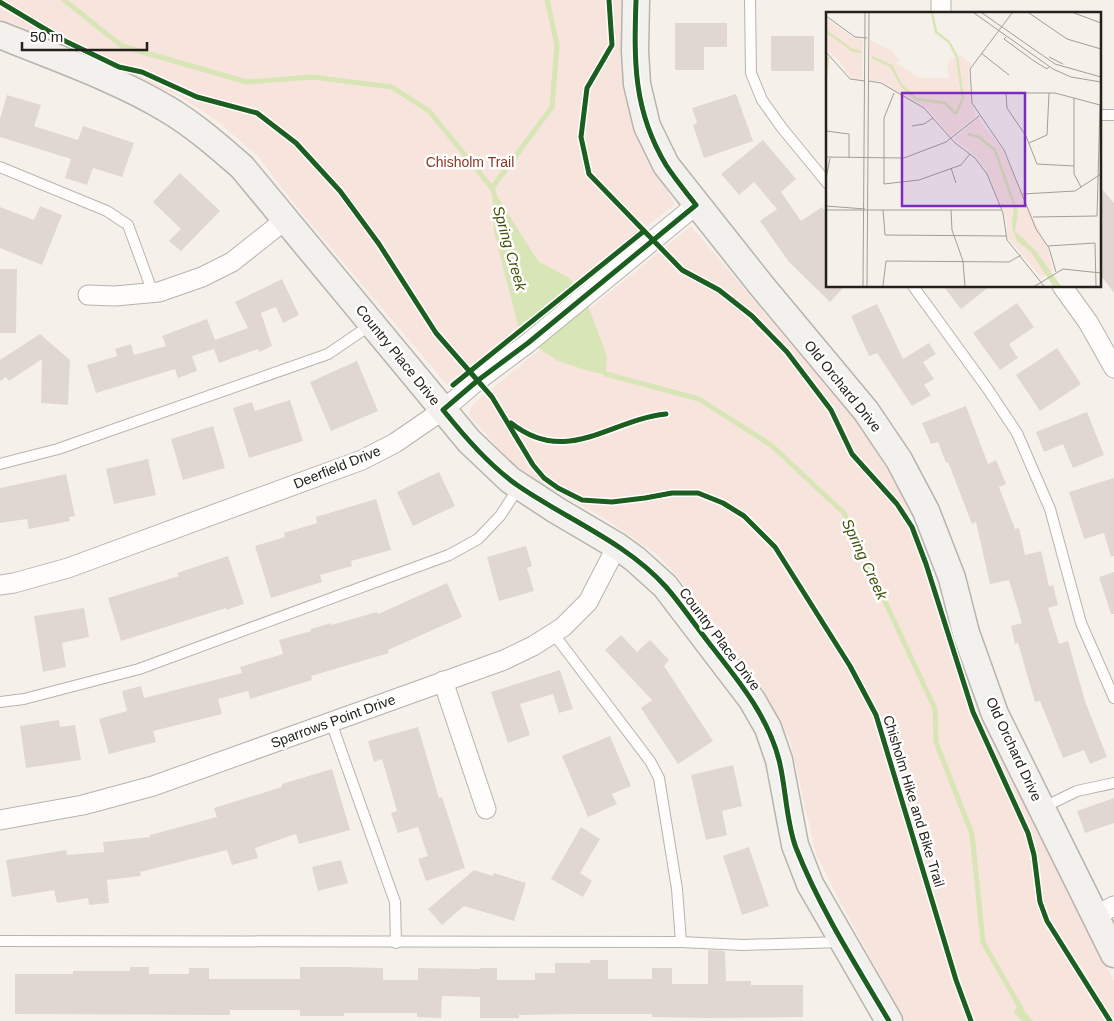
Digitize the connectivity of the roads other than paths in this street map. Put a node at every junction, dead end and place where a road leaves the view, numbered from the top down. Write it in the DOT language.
graph roads {
  1 [pos="636,0"];
  2 [pos="750,0"];
  3 [pos="0,35"];
  4 [pos="0,167"];
  5 [pos="826,182"];
  6 [pos="696,205"];
  7 [pos="285,220"];
  8 [pos="914,288"];
  9 [pos="1063,288"];
  10 [pos="154,293"];
  11 [pos="88,295"];
  12 [pos="373,323"];
  13 [pos="1114,368"];
  14 [pos="443,410"];
  15 [pos="0,464"];
  16 [pos="519,486"];
  17 [pos="617,546"];
  18 [pos="0,585"];
  19 [pos="553,633"];
  20 [pos="443,681"];
  21 [pos="1114,698"];
  22 [pos="0,702"];
  23 [pos="331,722"];
  24 [pos="1114,783"];
  25 [pos="486,809"];
  26 [pos="1042,809"];
  27 [pos="0,820"];
  28 [pos="1104,911"];
  29 [pos="0,942"];
  30 [pos="680,942"];
  31 [pos="843,942"];
  32 [pos="396,943"];
  33 [pos="1114,954"];
  34 [pos="889,1021"];
  1 -- 6 [label="street, Old Orchard Drive"];
  2 -- 5 [label="lane"];
  3 -- 7 [label="street, Country Place Drive"];
  4 -- 10 [label="lane"];
  6 -- 14 [label="street, Deerfield Drive"];
  6 -- 26 [label="street, Old Orchard Drive"];
  7 -- 10 [label="street"];
  7 -- 12 [label="street, Country Place Drive"];
  8 -- 21 [label="lane"];
  9 -- 13 [label="street"];
  10 -- 11 [label="street"];
  12 -- 14 [label="street, Country Place Drive"];
  12 -- 15 [label="lane"];
  14 -- 16 [label="street, Country Place Drive"];
  14 -- 18 [label="street, Deerfield Drive"];
  16 -- 17 [label="street, Country Place Drive"];
  16 -- 22 [label="lane"];
  17 -- 19 [label="street, Sparrows Point Drive"];
  17 -- 31 [label="street, Country Place Drive"];
  19 -- 20 [label="street, Sparrows Point Drive"];
  19 -- 30 [label="lane"];
  20 -- 23 [label="street, Sparrows Point Drive"];
  20 -- 25 [label="street"];
  23 -- 27 [label="street, Sparrows Point Drive"];
  23 -- 32 [label="lane"];
  24 -- 26 [label="lane"];
  26 -- 28 [label="street, Old Orchard Drive"];
  28 -- 33 [label="street, Old Orchard Drive"];
  29 -- 32 [label="lane"];
  30 -- 31 [label="lane"];
  30 -- 32 [label="lane"];
  31 -- 34 [label="street, Country Place Drive"];
}
